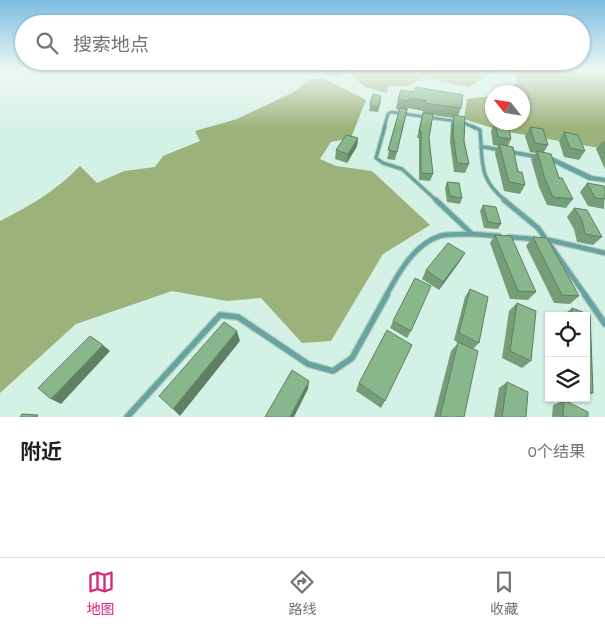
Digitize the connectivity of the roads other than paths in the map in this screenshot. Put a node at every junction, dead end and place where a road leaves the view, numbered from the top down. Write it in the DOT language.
graph roads {
  1 [pos="482,147"];
  2 [pos="605,180"];
  3 [pos="472,234"];
  4 [pos="548,240"];
  5 [pos="605,253"];
  6 [pos="605,324"];
  7 [pos="127,417"];
  1 -- 2 [label="street"];
  1 -- 3 [label="lane"];
  1 -- 4 [label="lane"];
  3 -- 4 [label="lane"];
  3 -- 7 [label="lane"];
  4 -- 5 [label="lane"];
  4 -- 6 [label="lane"];
}
